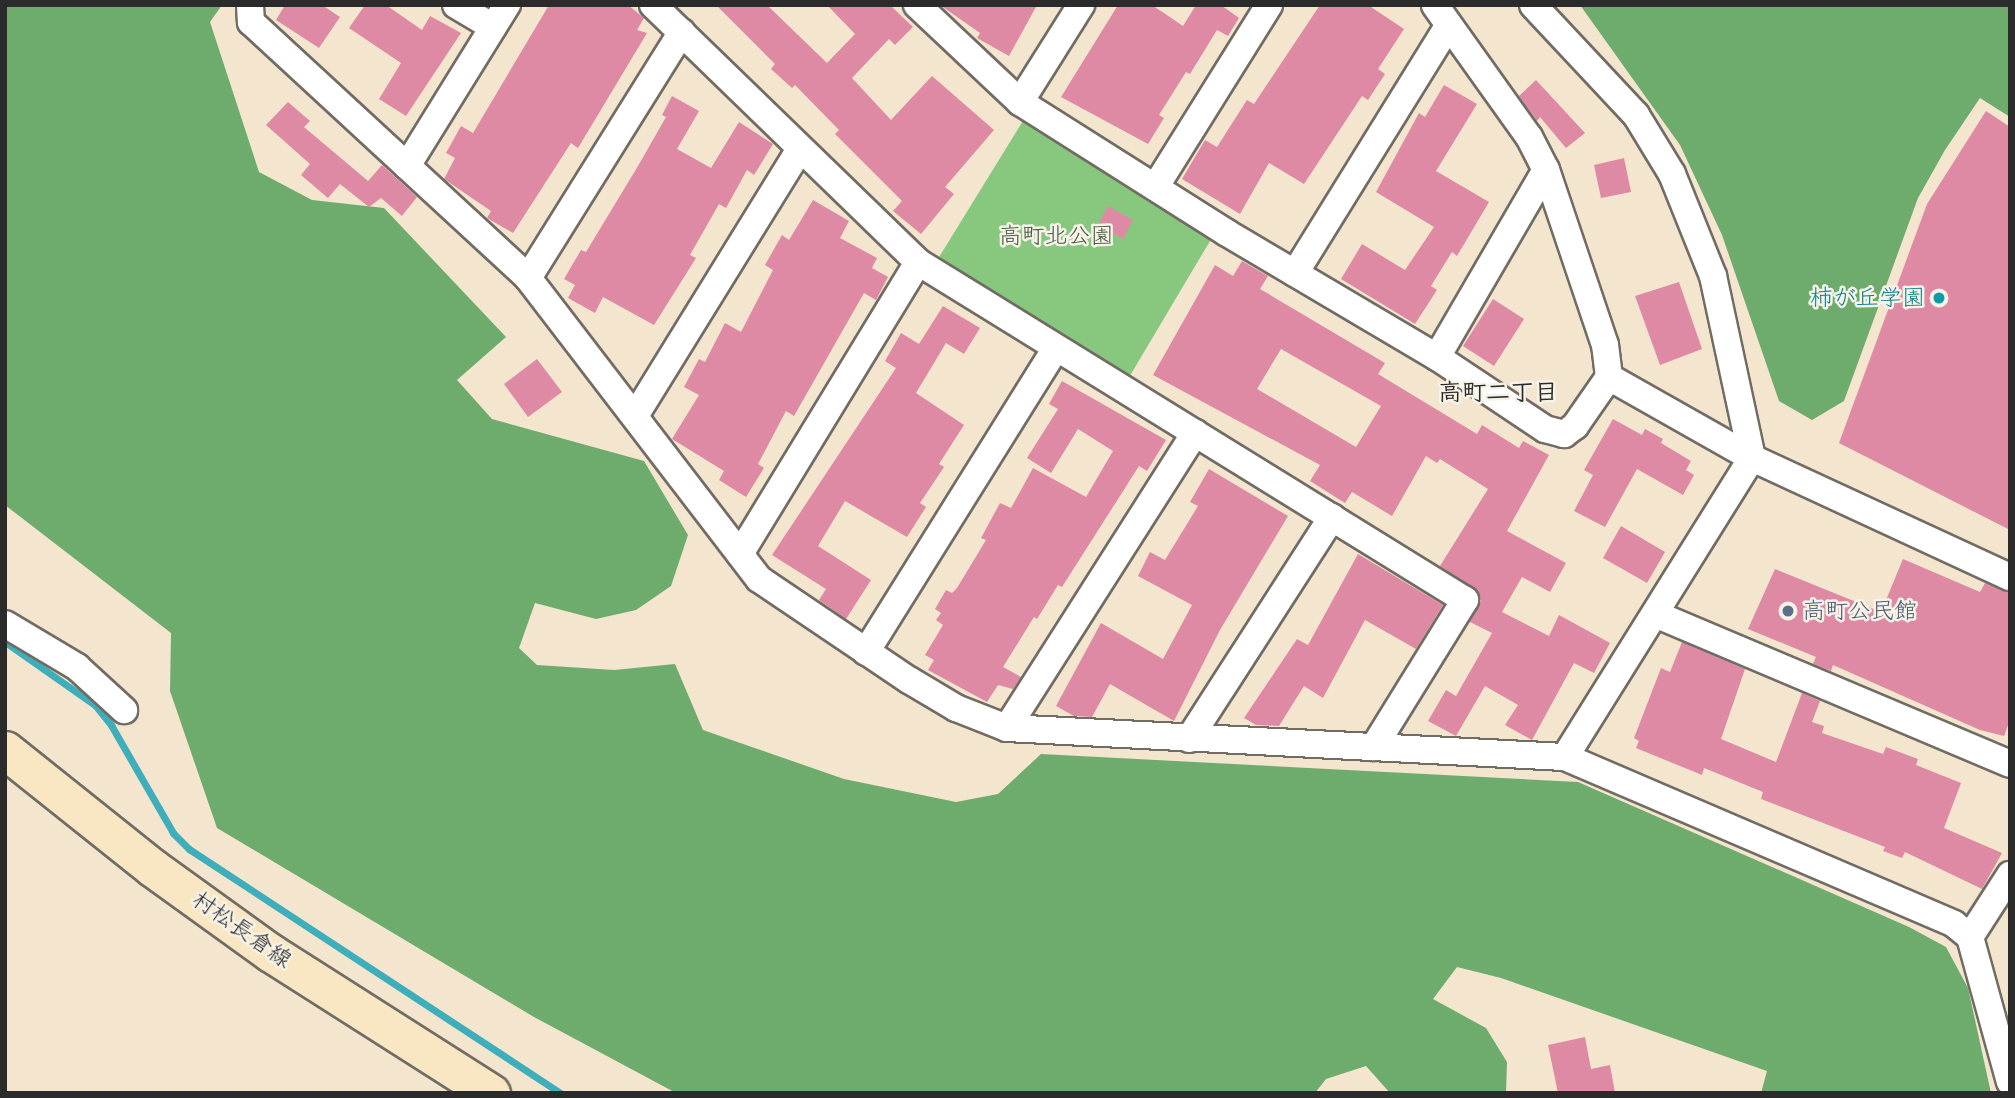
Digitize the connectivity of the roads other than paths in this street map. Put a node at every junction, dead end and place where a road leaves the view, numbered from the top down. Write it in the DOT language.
graph roads {
  1 [pos="250,5"];
  2 [pos="456,5"];
  3 [pos="653,5"];
  4 [pos="917,5"];
  5 [pos="1081,5"];
  6 [pos="1269,5"];
  7 [pos="1532,5"];
  8 [pos="500,16"];
  9 [pos="1441,16"];
  10 [pos="682,32"];
  11 [pos="1020,102"];
  12 [pos="799,150"];
  13 [pos="407,166"];
  14 [pos="1546,170"];
  15 [pos="1156,186"];
  16 [pos="918,262"];
  17 [pos="1295,273"];
  18 [pos="528,278"];
  19 [pos="1056,348"];
  20 [pos="1437,357"];
  21 [pos="1609,377"];
  22 [pos="635,416"];
  23 [pos="1195,433"];
  24 [pos="1752,458"];
  25 [pos="1332,517"];
  26 [pos="740,554"];
  27 [pos="2010,577"];
  28 [pos="1654,614"];
  29 [pos="5,624"];
  30 [pos="866,652"];
  31 [pos="124,710"];
  32 [pos="1007,728"];
  33 [pos="1189,739"];
  34 [pos="1374,747"];
  35 [pos="5,750"];
  36 [pos="1565,757"];
  37 [pos="2010,764"];
  38 [pos="2010,875"];
  39 [pos="1970,937"];
  40 [pos="2010,1082"];
  41 [pos="491,1093"];
  1 -- 13 [label="street"];
  2 -- 8 [label="street"];
  3 -- 10 [label="street"];
  4 -- 11 [label="street"];
  5 -- 11 [label="street"];
  6 -- 15 [label="street"];
  7 -- 24 [label="street"];
  8 -- 13 [label="street"];
  9 -- 14 [label="street"];
  9 -- 17 [label="street"];
  10 -- 12 [label="street"];
  10 -- 18 [label="street"];
  11 -- 15 [label="street"];
  12 -- 16 [label="street"];
  12 -- 22 [label="street"];
  13 -- 18 [label="street"];
  14 -- 20 [label="street"];
  14 -- 21 [label="street"];
  15 -- 17 [label="street"];
  16 -- 19 [label="street"];
  16 -- 26 [label="street"];
  17 -- 20 [label="street"];
  18 -- 22 [label="street"];
  19 -- 23 [label="street"];
  19 -- 30 [label="street"];
  20 -- 21 [label="street"];
  21 -- 24 [label="street"];
  22 -- 26 [label="street"];
  23 -- 25 [label="street"];
  23 -- 32 [label="street"];
  24 -- 27 [label="street"];
  24 -- 28 [label="street"];
  25 -- 33 [label="street"];
  25 -- 34 [label="street"];
  26 -- 30 [label="street"];
  28 -- 36 [label="street"];
  28 -- 37 [label="street"];
  29 -- 31 [label="street"];
  30 -- 32 [label="street"];
  32 -- 33 [label="street"];
  33 -- 34 [label="street"];
  34 -- 36 [label="street"];
  35 -- 41 [label="main road, 村松長倉線"];
  36 -- 39 [label="street"];
  38 -- 39 [label="street"];
  39 -- 40 [label="street"];
}
